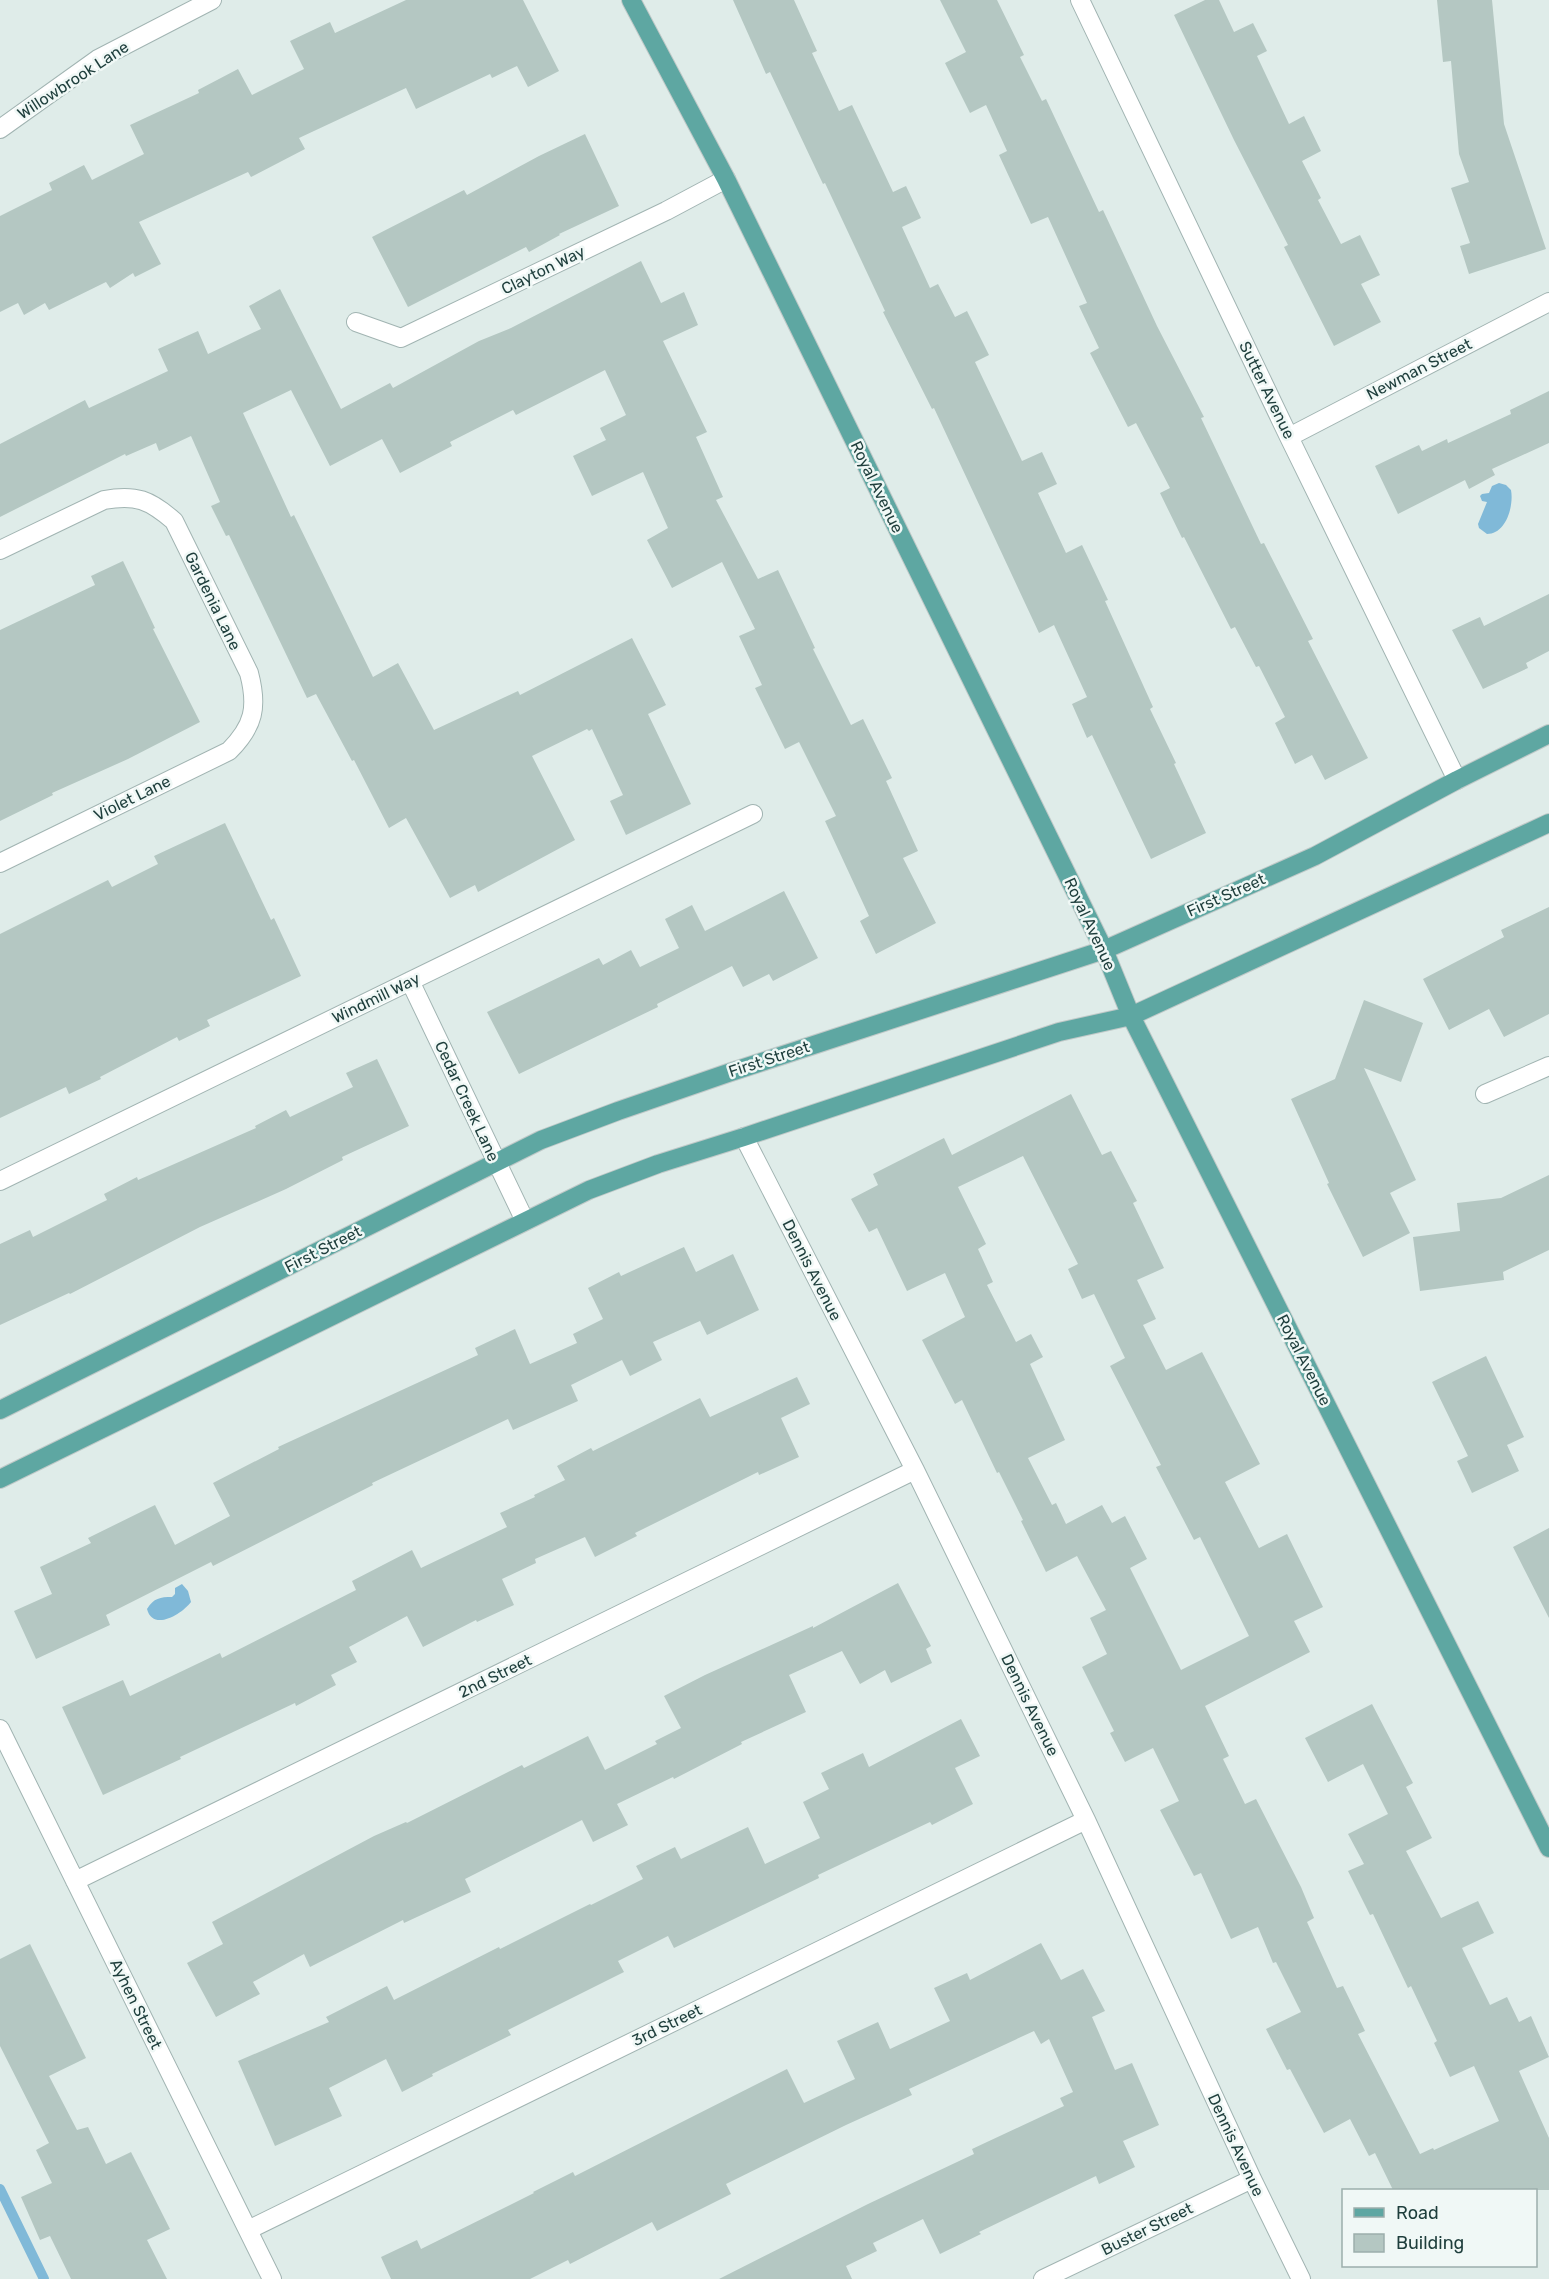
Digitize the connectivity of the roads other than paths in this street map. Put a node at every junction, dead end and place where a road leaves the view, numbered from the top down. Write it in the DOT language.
graph roads {
  1 [pos="212,0"];
  2 [pos="631,0"];
  3 [pos="1080,0"];
  4 [pos="0,129"];
  5 [pos="726,179"];
  6 [pos="1549,302"];
  7 [pos="356,322"];
  8 [pos="1289,436"];
  9 [pos="0,550"];
  10 [pos="252,719"];
  11 [pos="1549,734"];
  12 [pos="1457,780"];
  13 [pos="753,814"];
  14 [pos="1549,823"];
  15 [pos="0,863"];
  16 [pos="1104,950"];
  17 [pos="410,981"];
  18 [pos="1131,1016"];
  19 [pos="1549,1066"];
  20 [pos="1485,1094"];
  21 [pos="744,1137"];
  22 [pos="496,1162"];
  23 [pos="0,1181"];
  24 [pos="525,1221"];
  25 [pos="0,1410"];
  26 [pos="915,1470"];
  27 [pos="0,1479"];
  28 [pos="0,1729"];
  29 [pos="1086,1820"];
  30 [pos="1549,1848"];
  31 [pos="75,1881"];
  32 [pos="1252,2179"];
  33 [pos="248,2230"];
  34 [pos="272,2279"];
  35 [pos="1043,2279"];
  36 [pos="1301,2279"];
  1 -- 4 [label="street, Willowbrook Lane"];
  2 -- 5 [label="main road, Royal Avenue"];
  3 -- 8 [label="street, Sutter Avenue"];
  5 -- 7 [label="street, Clayton Way"];
  5 -- 16 [label="main road, Royal Avenue"];
  6 -- 8 [label="street, Newman Street"];
  8 -- 12 [label="street, Sutter Avenue"];
  9 -- 10 [label="street, Gardenia Lane"];
  10 -- 15 [label="street, Violet Lane"];
  11 -- 12 [label="main road, First Street"];
  12 -- 16 [label="main road, First Street"];
  13 -- 17 [label="street, Windmill Way"];
  14 -- 18 [label="main road"];
  16 -- 18 [label="main road, Royal Avenue"];
  16 -- 22 [label="main road, First Street"];
  17 -- 22 [label="street, Cedar Creek Lane"];
  17 -- 23 [label="street, Windmill Way"];
  18 -- 21 [label="main road"];
  18 -- 30 [label="main road, Royal Avenue"];
  19 -- 20 [label="street"];
  21 -- 24 [label="main road"];
  21 -- 26 [label="street, Dennis Avenue"];
  22 -- 24 [label="street, Cedar Creek Lane"];
  22 -- 25 [label="main road, First Street"];
  24 -- 27 [label="main road"];
  26 -- 29 [label="street, Dennis Avenue"];
  26 -- 31 [label="street, 2nd Street"];
  28 -- 31 [label="street, Ayhen Street"];
  29 -- 32 [label="street, Dennis Avenue"];
  29 -- 33 [label="street, 3rd Street"];
  31 -- 33 [label="street, Ayhen Street"];
  32 -- 35 [label="street, Buster Street"];
  32 -- 36 [label="street, Dennis Avenue"];
  33 -- 34 [label="street, Ayhen Street"];
}
